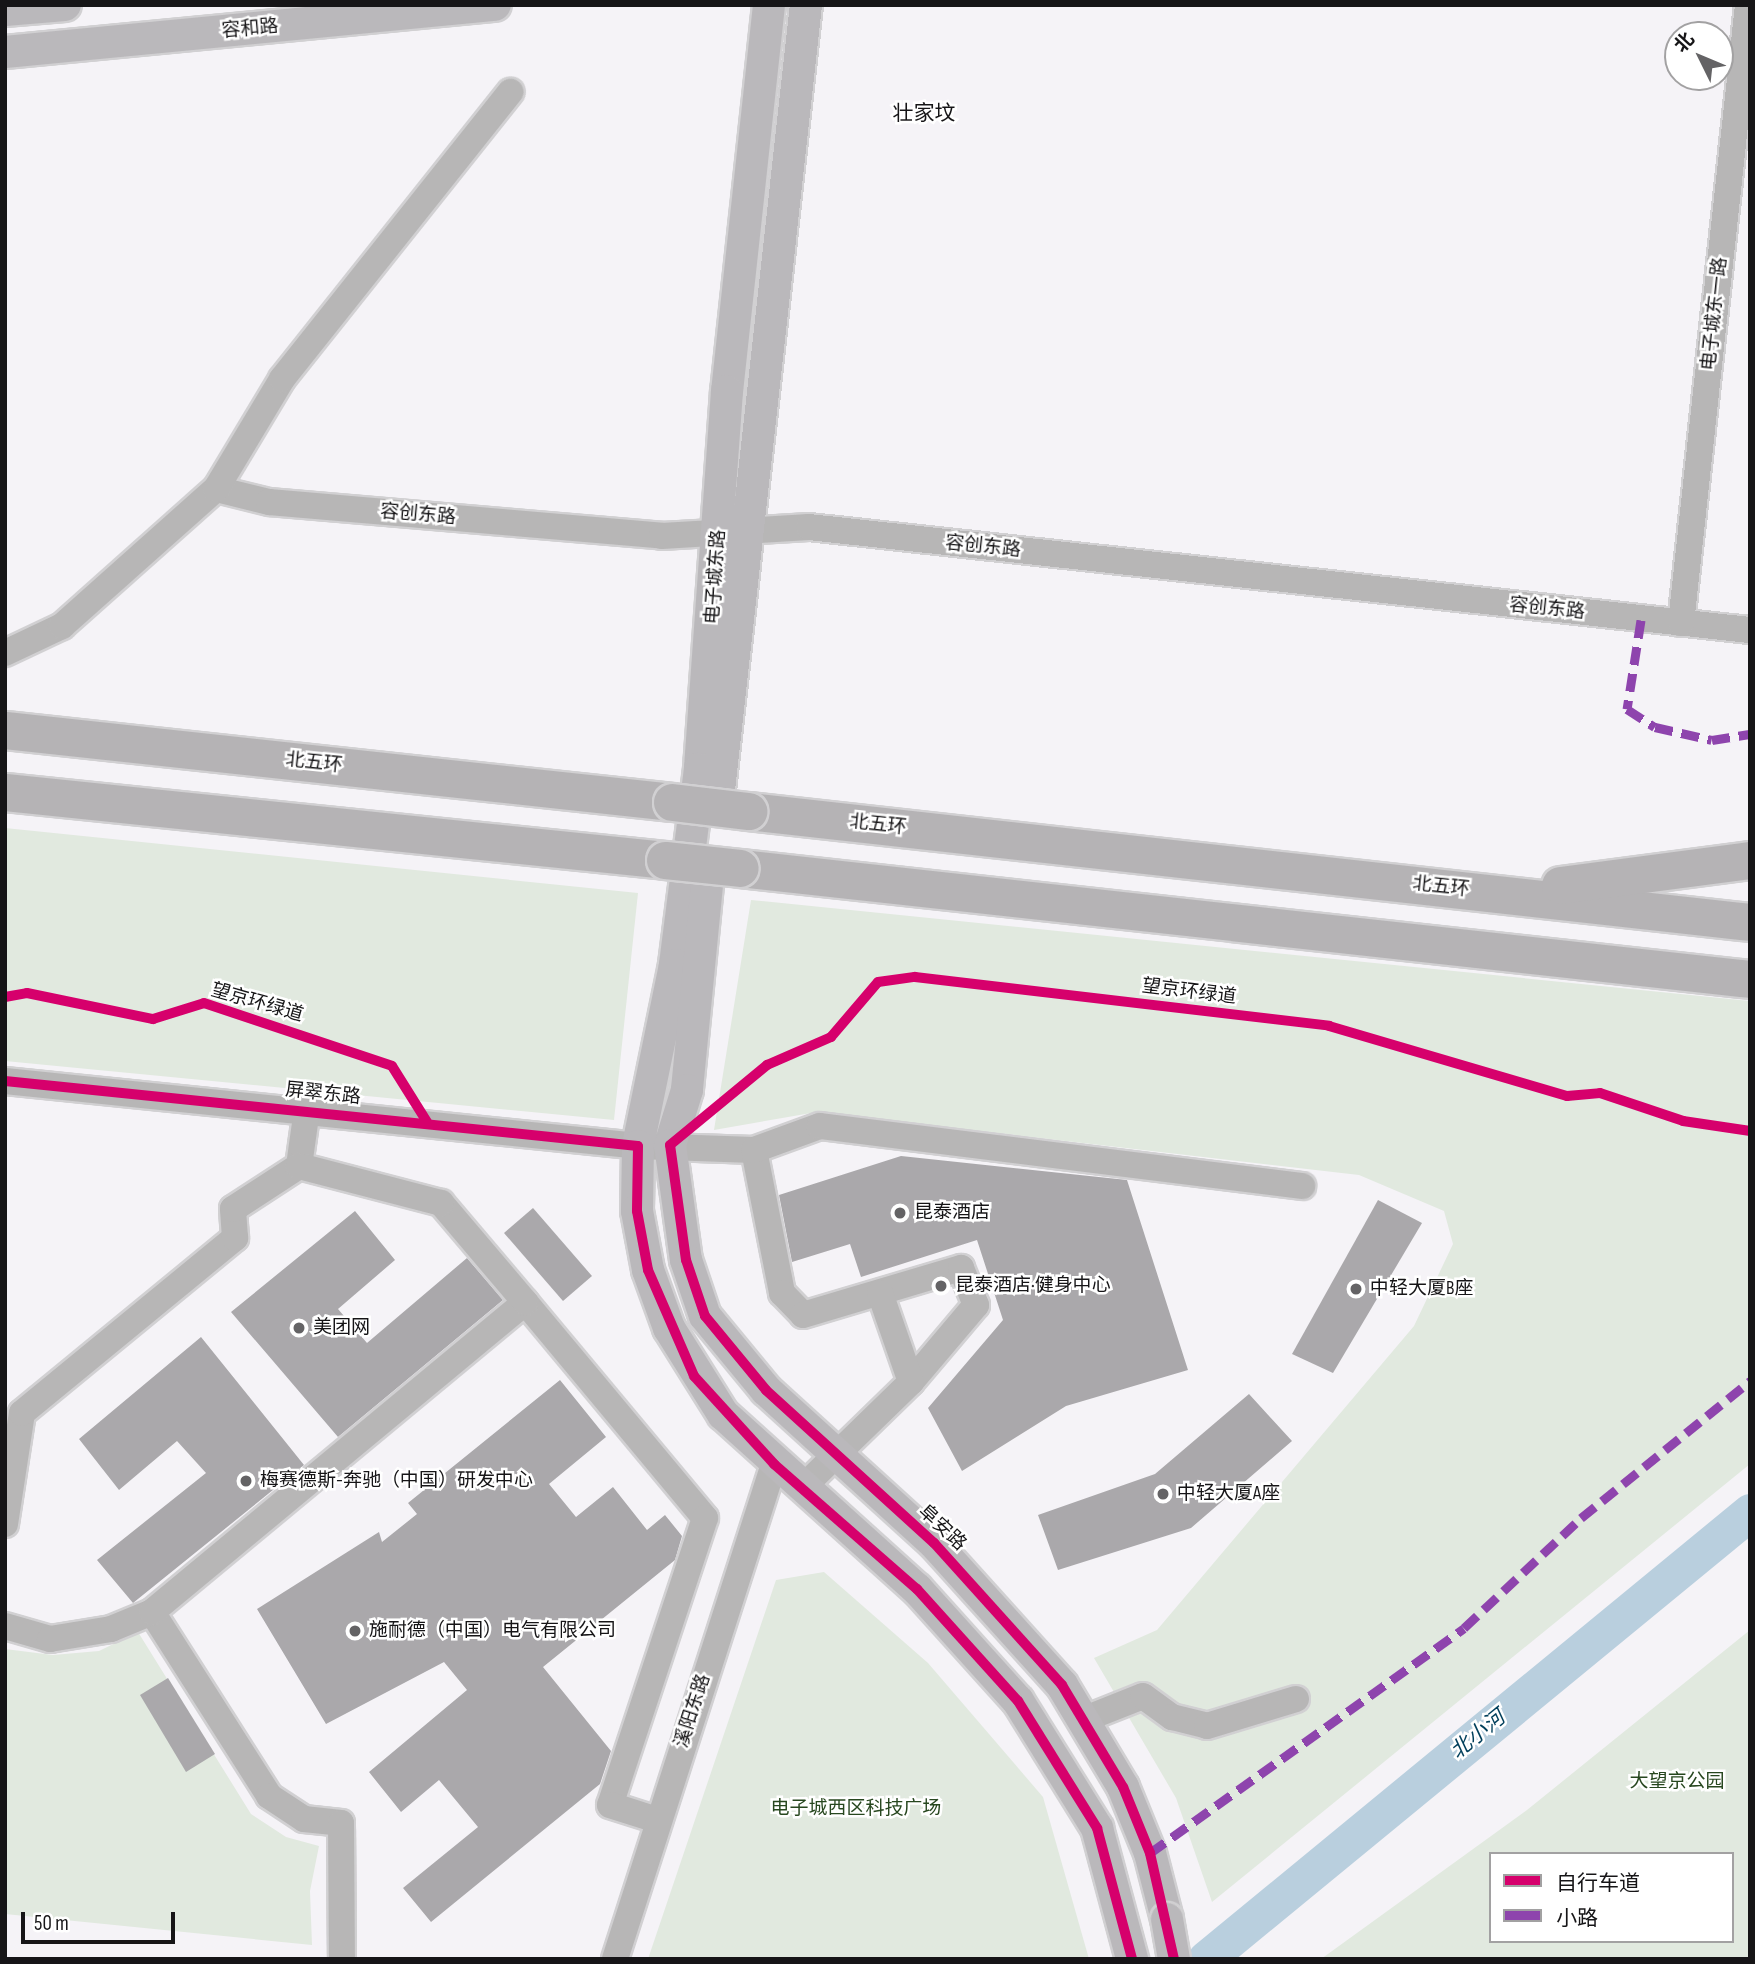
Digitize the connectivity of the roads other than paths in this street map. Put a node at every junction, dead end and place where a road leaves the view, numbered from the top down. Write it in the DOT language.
graph roads {
  1 [pos="65,5"];
  2 [pos="495,5"];
  3 [pos="769,5"];
  4 [pos="806,5"];
  5 [pos="1748,5"];
  6 [pos="5,10"];
  7 [pos="5,52"];
  8 [pos="510,92"];
  9 [pos="216,489"];
  10 [pos="734,533"];
  11 [pos="1681,624"];
  12 [pos="1750,630"];
  13 [pos="5,653"];
  14 [pos="5,730"];
  15 [pos="5,792"];
  16 [pos="1750,860"];
  17 [pos="1495,893"];
  18 [pos="1750,922"];
  19 [pos="1750,979"];
  20 [pos="5,1081"];
  21 [pos="307,1109"];
  22 [pos="670,1145"];
  23 [pos="638,1146"];
  24 [pos="754,1150"];
  25 [pos="299,1166"];
  26 [pos="1302,1186"];
  27 [pos="880,1293"];
  28 [pos="525,1302"];
  29 [pos="911,1382"];
  30 [pos="835,1457"];
  31 [pos="774,1464"];
  32 [pos="802,1488"];
  33 [pos="5,1524"];
  34 [pos="152,1612"];
  35 [pos="5,1626"];
  36 [pos="1296,1699"];
  37 [pos="1086,1719"];
  38 [pos="657,1819"];
  39 [pos="1130,1949"];
  40 [pos="342,1959"];
  41 [pos="615,1959"];
  42 [pos="1174,1959"];
  1 -- 6 [label="main road"];
  2 -- 7 [label="main road, 容和路"];
  3 -- 10 [label="main road, 电子城东路"];
  4 -- 10 [label="main road, 电子城东路"];
  5 -- 11 [label="street, 电子城东一路"];
  8 -- 9 [label="street"];
  9 -- 10 [label="street, 容创东路"];
  9 -- 13 [label="street"];
  10 -- 11 [label="street, 容创东路"];
  10 -- 22 [label="main road, 电子城东路"];
  10 -- 23 [label="main road, 电子城东路"];
  11 -- 12 [label="street, 容创东路"];
  14 -- 17 [label="highway, 北五环, bridge"];
  15 -- 19 [label="highway, bridge"];
  16 -- 17 [label="highway"];
  17 -- 18 [label="highway, 北五环"];
  20 -- 21 [label="street, 屏翠东路"];
  21 -- 23 [label="street, 屏翠东路"];
  21 -- 25 [label="street"];
  22 -- 23 [label="street, 屏翠东路"];
  22 -- 24 [label="street, 屏翠东路"];
  22 -- 30 [label="main road, 阜安路"];
  23 -- 31 [label="main road"];
  24 -- 26 [label="street"];
  24 -- 27 [label="street"];
  25 -- 28 [label="street"];
  25 -- 33 [label="street"];
  27 -- 29 [label="street"];
  27 -- 29 [label="street"];
  28 -- 34 [label="street"];
  28 -- 38 [label="street"];
  29 -- 30 [label="street"];
  30 -- 32 [label="street"];
  30 -- 37 [label="main road, 阜安路"];
  31 -- 32 [label="main road"];
  31 -- 38 [label="street, 溪阳东路"];
  32 -- 39 [label="main road"];
  34 -- 35 [label="street"];
  34 -- 40 [label="street"];
  36 -- 37 [label="street"];
  37 -- 42 [label="main road, 阜安路, bridge"];
  38 -- 41 [label="street, 溪阳东路"];
}
